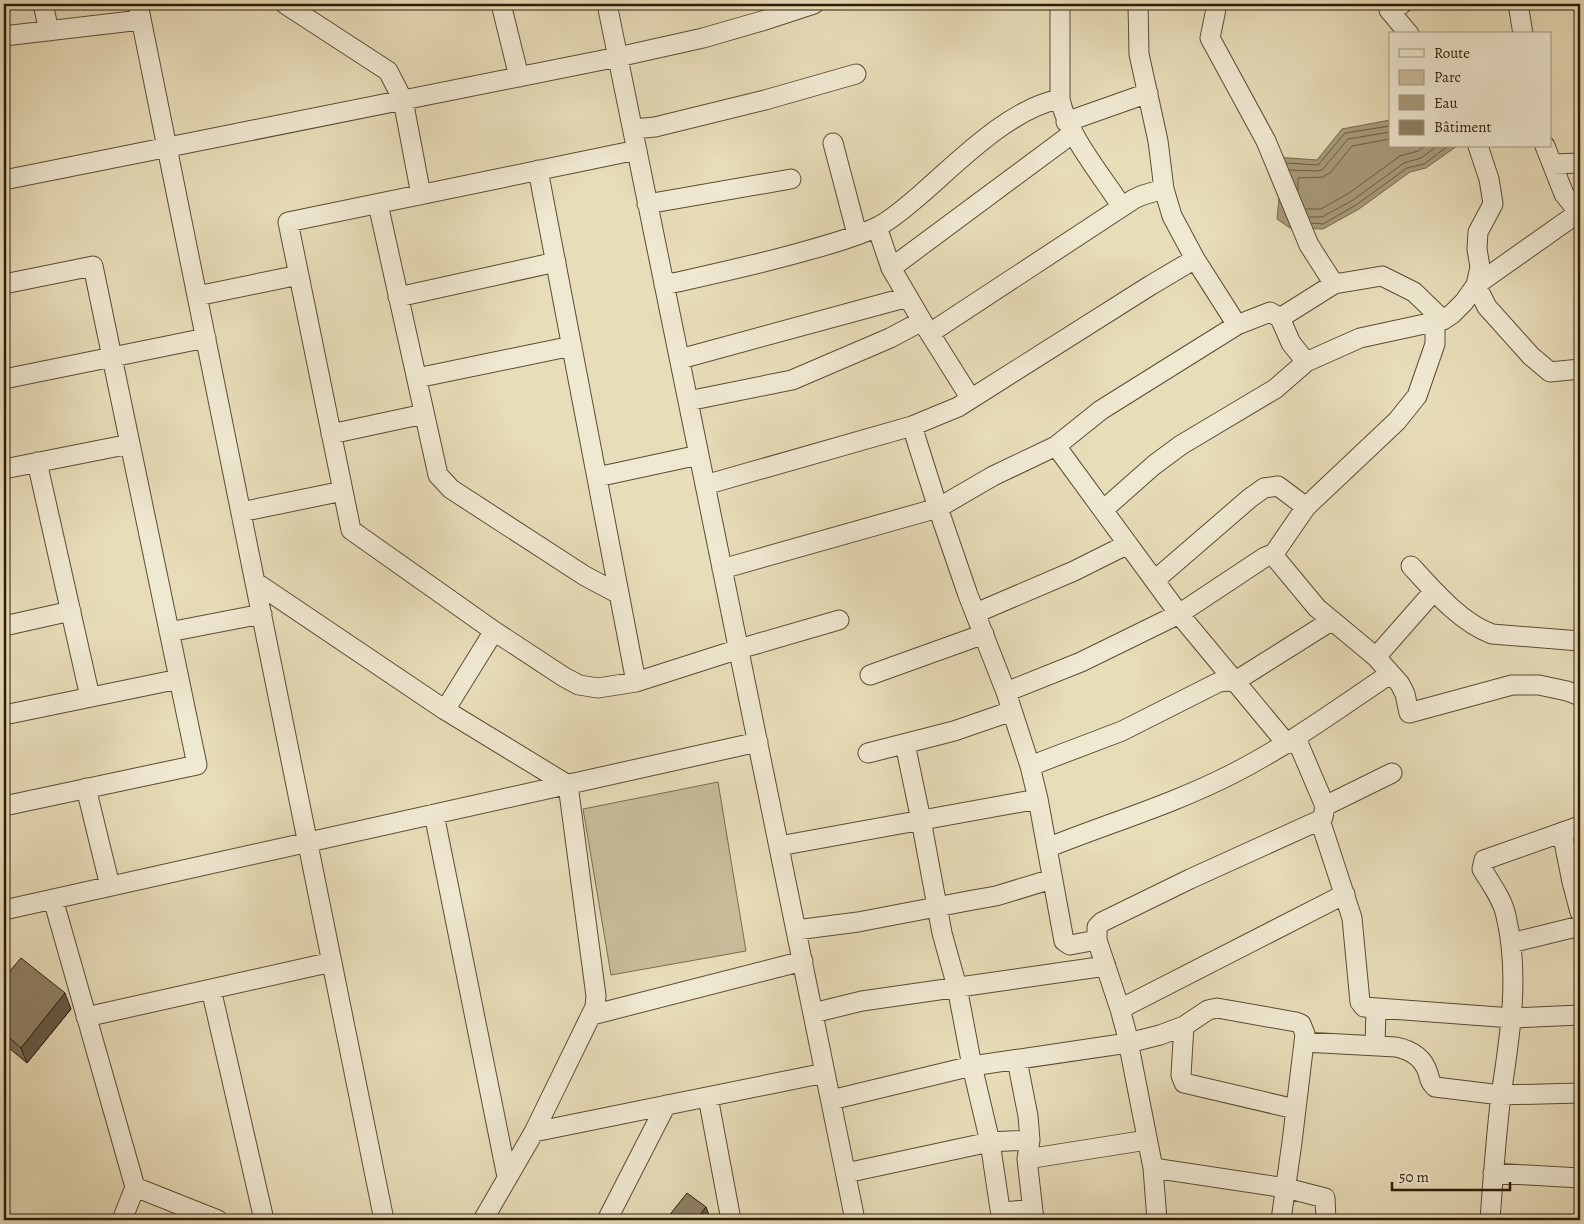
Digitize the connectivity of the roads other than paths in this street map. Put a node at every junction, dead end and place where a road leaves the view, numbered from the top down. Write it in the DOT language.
graph roads {
  1 [pos="43,4"];
  2 [pos="285,4"];
  3 [pos="501,4"];
  4 [pos="607,4"];
  5 [pos="814,4"];
  6 [pos="1060,4"];
  7 [pos="1138,4"];
  8 [pos="1217,4"];
  9 [pos="1518,4"];
  10 [pos="1392,6"];
  11 [pos="140,12"];
  12 [pos="49,31"];
  13 [pos="1408,32"];
  14 [pos="1523,32"];
  15 [pos="4,36"];
  16 [pos="618,57"];
  17 [pos="856,74"];
  18 [pos="518,77"];
  19 [pos="1148,92"];
  20 [pos="1060,99"];
  21 [pos="403,100"];
  22 [pos="1070,127"];
  23 [pos="632,129"];
  24 [pos="833,143"];
  25 [pos="167,146"];
  26 [pos="1479,148"];
  27 [pos="1546,148"];
  28 [pos="637,150"];
  29 [pos="1580,163"];
  30 [pos="1552,164"];
  31 [pos="538,170"];
  32 [pos="791,179"];
  33 [pos="4,180"];
  34 [pos="1164,189"];
  35 [pos="421,195"];
  36 [pos="378,204"];
  37 [pos="647,204"];
  38 [pos="1122,207"];
  39 [pos="1579,214"];
  40 [pos="877,227"];
  41 [pos="857,234"];
  42 [pos="1195,259"];
  43 [pos="556,262"];
  44 [pos="891,268"];
  45 [pos="299,275"];
  46 [pos="4,284"];
  47 [pos="1334,284"];
  48 [pos="1476,285"];
  49 [pos="664,286"];
  50 [pos="197,296"];
  51 [pos="398,297"];
  52 [pos="908,297"];
  53 [pos="1280,318"];
  54 [pos="1439,322"];
  55 [pos="1237,325"];
  56 [pos="926,327"];
  57 [pos="206,338"];
  58 [pos="572,346"];
  59 [pos="112,357"];
  60 [pos="680,359"];
  61 [pos="1306,362"];
  62 [pos="1580,369"];
  63 [pos="416,378"];
  64 [pos="4,379"];
  65 [pos="971,399"];
  66 [pos="688,401"];
  67 [pos="424,414"];
  68 [pos="912,426"];
  69 [pos="331,434"];
  70 [pos="130,444"];
  71 [pos="1056,446"];
  72 [pos="699,455"];
  73 [pos="37,462"];
  74 [pos="4,469"];
  75 [pos="597,477"];
  76 [pos="705,485"];
  77 [pos="343,491"];
  78 [pos="1306,507"];
  79 [pos="938,508"];
  80 [pos="1103,510"];
  81 [pos="241,512"];
  82 [pos="1128,544"];
  83 [pos="1273,555"];
  84 [pos="1410,566"];
  85 [pos="722,569"];
  86 [pos="1155,580"];
  87 [pos="255,582"];
  88 [pos="1434,591"];
  89 [pos="619,594"];
  90 [pos="71,611"];
  91 [pos="976,613"];
  92 [pos="262,614"];
  93 [pos="1179,614"];
  94 [pos="839,620"];
  95 [pos="1331,621"];
  96 [pos="4,626"];
  97 [pos="494,631"];
  98 [pos="169,632"];
  99 [pos="984,634"];
  100 [pos="1580,641"];
  101 [pos="738,648"];
  102 [pos="1376,657"];
  103 [pos="1390,674"];
  104 [pos="870,676"];
  105 [pos="179,679"];
  106 [pos="636,682"];
  107 [pos="1234,682"];
  108 [pos="1006,692"];
  109 [pos="1580,696"];
  110 [pos="90,697"];
  111 [pos="445,710"];
  112 [pos="1012,711"];
  113 [pos="4,714"];
  114 [pos="1291,741"];
  115 [pos="758,742"];
  116 [pos="905,744"];
  117 [pos="868,753"];
  118 [pos="1030,766"];
  119 [pos="1392,773"];
  120 [pos="568,784"];
  121 [pos="86,788"];
  122 [pos="1038,799"];
  123 [pos="4,806"];
  124 [pos="1323,813"];
  125 [pos="434,814"];
  126 [pos="922,820"];
  127 [pos="1571,829"];
  128 [pos="308,842"];
  129 [pos="779,846"];
  130 [pos="1047,848"];
  131 [pos="1052,880"];
  132 [pos="110,886"];
  133 [pos="1345,894"];
  134 [pos="53,899"];
  135 [pos="937,906"];
  136 [pos="4,910"];
  137 [pos="1580,912"];
  138 [pos="1580,926"];
  139 [pos="796,930"];
  140 [pos="1097,940"];
  141 [pos="1511,943"];
  142 [pos="802,961"];
  143 [pos="332,962"];
  144 [pos="1106,966"];
  145 [pos="957,987"];
  146 [pos="211,989"];
  147 [pos="1376,1008"];
  148 [pos="1120,1009"];
  149 [pos="813,1013"];
  150 [pos="592,1015"];
  151 [pos="1580,1015"];
  152 [pos="86,1017"];
  153 [pos="1512,1018"];
  154 [pos="1184,1026"];
  155 [pos="1304,1042"];
  156 [pos="1128,1043"];
  157 [pos="1375,1046"];
  158 [pos="1017,1060"];
  159 [pos="972,1066"];
  160 [pos="825,1073"];
  161 [pos="1580,1093"];
  162 [pos="1501,1095"];
  163 [pos="708,1097"];
  164 [pos="831,1100"];
  165 [pos="666,1105"];
  166 [pos="1295,1109"];
  167 [pos="534,1132"];
  168 [pos="1030,1140"];
  169 [pos="1147,1140"];
  170 [pos="990,1142"];
  171 [pos="1027,1159"];
  172 [pos="1153,1168"];
  173 [pos="846,1173"];
  174 [pos="1493,1173"];
  175 [pos="507,1177"];
  176 [pos="1580,1178"];
  177 [pos="135,1187"];
  178 [pos="1286,1188"];
  179 [pos="1033,1215"];
  180 [pos="122,1220"];
  181 [pos="218,1220"];
  182 [pos="264,1220"];
  183 [pos="384,1220"];
  184 [pos="483,1220"];
  185 [pos="607,1220"];
  186 [pos="731,1220"];
  187 [pos="856,1220"];
  188 [pos="1157,1220"];
  189 [pos="1281,1220"];
  190 [pos="1326,1220"];
  191 [pos="1490,1220"];
  1 -- 12 [label="street"];
  2 -- 21 [label="street"];
  3 -- 18 [label="street"];
  4 -- 16 [label="street"];
  5 -- 16 [label="street"];
  6 -- 20 [label="street"];
  7 -- 19 [label="street"];
  8 -- 47 [label="street"];
  9 -- 14 [label="street"];
  10 -- 13 [label="street"];
  11 -- 12 [label="street"];
  11 -- 25 [label="street"];
  12 -- 15 [label="street"];
  16 -- 18 [label="street"];
  16 -- 23 [label="street"];
  17 -- 23 [label="street"];
  18 -- 21 [label="street"];
  19 -- 22 [label="street"];
  19 -- 34 [label="street"];
  20 -- 22 [label="street"];
  20 -- 40 [label="street"];
  21 -- 25 [label="street"];
  21 -- 35 [label="street"];
  22 -- 38 [label="street"];
  22 -- 44 [label="street"];
  23 -- 28 [label="street"];
  24 -- 41 [label="street"];
  25 -- 33 [label="street"];
  25 -- 50 [label="street"];
  26 -- 48 [label="street"];
  27 -- 30 [label="street"];
  28 -- 31 [label="street"];
  28 -- 37 [label="street"];
  29 -- 30 [label="street"];
  30 -- 39 [label="street"];
  31 -- 35 [label="street"];
  31 -- 43 [label="street"];
  32 -- 37 [label="street"];
  34 -- 38 [label="street"];
  34 -- 42 [label="street"];
  35 -- 36 [label="street"];
  36 -- 45 [label="street"];
  36 -- 51 [label="street"];
  37 -- 49 [label="street"];
  38 -- 56 [label="street"];
  39 -- 48 [label="street"];
  40 -- 41 [label="street"];
  40 -- 44 [label="street"];
  41 -- 49 [label="street"];
  42 -- 55 [label="street"];
  42 -- 65 [label="street"];
  43 -- 51 [label="street"];
  43 -- 58 [label="street"];
  44 -- 52 [label="street"];
  45 -- 50 [label="street"];
  45 -- 69 [label="street"];
  46 -- 59 [label="street"];
  47 -- 53 [label="street"];
  47 -- 54 [label="street"];
  48 -- 54 [label="street"];
  48 -- 62 [label="street"];
  49 -- 60 [label="street"];
  50 -- 57 [label="street"];
  51 -- 63 [label="street"];
  52 -- 56 [label="street"];
  52 -- 60 [label="street"];
  53 -- 55 [label="street"];
  53 -- 61 [label="street"];
  54 -- 61 [label="street"];
  54 -- 78 [label="street"];
  55 -- 71 [label="street"];
  56 -- 65 [label="street"];
  56 -- 66 [label="street"];
  57 -- 59 [label="street"];
  57 -- 81 [label="street"];
  58 -- 63 [label="street"];
  58 -- 75 [label="street"];
  59 -- 64 [label="street"];
  59 -- 70 [label="street"];
  60 -- 66 [label="street"];
  61 -- 80 [label="street"];
  63 -- 67 [label="street"];
  65 -- 68 [label="street"];
  66 -- 72 [label="street"];
  67 -- 69 [label="street"];
  67 -- 89 [label="street"];
  68 -- 76 [label="street"];
  68 -- 79 [label="street"];
  69 -- 77 [label="street"];
  70 -- 73 [label="street"];
  70 -- 98 [label="street"];
  71 -- 79 [label="street"];
  71 -- 80 [label="street"];
  72 -- 75 [label="street"];
  72 -- 76 [label="street"];
  73 -- 74 [label="street"];
  73 -- 90 [label="street"];
  75 -- 89 [label="street"];
  76 -- 85 [label="street"];
  77 -- 81 [label="street"];
  77 -- 97 [label="street"];
  78 -- 83 [label="street"];
  78 -- 86 [label="street"];
  79 -- 85 [label="street"];
  79 -- 91 [label="street"];
  80 -- 82 [label="street"];
  81 -- 87 [label="street"];
  82 -- 86 [label="street"];
  82 -- 91 [label="street"];
  83 -- 93 [label="street"];
  83 -- 95 [label="street"];
  84 -- 88 [label="street"];
  85 -- 101 [label="street"];
  86 -- 93 [label="street"];
  87 -- 92 [label="street"];
  87 -- 111 [label="street"];
  88 -- 100 [label="street"];
  88 -- 102 [label="street"];
  89 -- 106 [label="street"];
  90 -- 96 [label="street"];
  90 -- 110 [label="street"];
  91 -- 99 [label="street"];
  92 -- 98 [label="street"];
  92 -- 128 [label="street"];
  93 -- 107 [label="street"];
  93 -- 108 [label="street"];
  94 -- 101 [label="street"];
  95 -- 102 [label="street"];
  95 -- 107 [label="street"];
  97 -- 106 [label="street"];
  97 -- 111 [label="street"];
  98 -- 105 [label="street"];
  99 -- 104 [label="street"];
  99 -- 108 [label="street"];
  101 -- 106 [label="street"];
  101 -- 115 [label="street"];
  102 -- 103 [label="street"];
  103 -- 109 [label="street"];
  103 -- 114 [label="street"];
  105 -- 110 [label="street"];
  105 -- 121 [label="street"];
  107 -- 114 [label="street"];
  107 -- 118 [label="street"];
  108 -- 112 [label="street"];
  110 -- 113 [label="street"];
  111 -- 120 [label="street"];
  112 -- 116 [label="street"];
  112 -- 118 [label="street"];
  114 -- 124 [label="street"];
  114 -- 130 [label="street"];
  115 -- 120 [label="street"];
  115 -- 129 [label="street"];
  116 -- 117 [label="street"];
  116 -- 126 [label="street"];
  118 -- 122 [label="street"];
  119 -- 124 [label="street"];
  120 -- 125 [label="street"];
  120 -- 150 [label="street"];
  121 -- 123 [label="street"];
  121 -- 132 [label="street"];
  122 -- 126 [label="street"];
  122 -- 130 [label="street"];
  124 -- 133 [label="street"];
  124 -- 140 [label="street"];
  125 -- 128 [label="street"];
  125 -- 175 [label="street"];
  126 -- 129 [label="street"];
  126 -- 135 [label="street"];
  127 -- 137 [label="street"];
  127 -- 141 [label="street"];
  128 -- 132 [label="street"];
  128 -- 143 [label="street"];
  129 -- 139 [label="street"];
  130 -- 131 [label="street"];
  131 -- 135 [label="street"];
  131 -- 140 [label="street"];
  132 -- 134 [label="street"];
  133 -- 147 [label="street"];
  133 -- 148 [label="street"];
  134 -- 136 [label="street"];
  134 -- 152 [label="street"];
  135 -- 139 [label="street"];
  135 -- 145 [label="street"];
  138 -- 141 [label="street"];
  139 -- 142 [label="street"];
  140 -- 144 [label="street"];
  141 -- 153 [label="street"];
  142 -- 149 [label="street"];
  142 -- 150 [label="street"];
  143 -- 146 [label="street"];
  143 -- 183 [label="street"];
  144 -- 145 [label="street"];
  144 -- 148 [label="street"];
  145 -- 149 [label="street"];
  145 -- 159 [label="street"];
  146 -- 152 [label="street"];
  146 -- 182 [label="street"];
  147 -- 153 [label="street"];
  147 -- 157 [label="street"];
  148 -- 156 [label="street"];
  149 -- 160 [label="street"];
  150 -- 167 [label="street"];
  151 -- 153 [label="street"];
  152 -- 177 [label="street"];
  153 -- 162 [label="street"];
  154 -- 155 [label="street"];
  154 -- 156 [label="street"];
  154 -- 166 [label="street"];
  155 -- 157 [label="street"];
  155 -- 166 [label="street"];
  156 -- 158 [label="street"];
  156 -- 169 [label="street"];
  157 -- 162 [label="street"];
  158 -- 159 [label="street"];
  158 -- 168 [label="street"];
  159 -- 164 [label="street"];
  159 -- 170 [label="street"];
  160 -- 163 [label="street"];
  160 -- 164 [label="street"];
  161 -- 162 [label="street"];
  162 -- 174 [label="street"];
  163 -- 165 [label="street"];
  163 -- 186 [label="street"];
  164 -- 173 [label="street"];
  165 -- 167 [label="street"];
  165 -- 185 [label="street"];
  166 -- 178 [label="street"];
  167 -- 175 [label="street"];
  168 -- 170 [label="street"];
  168 -- 171 [label="street"];
  169 -- 171 [label="street"];
  169 -- 172 [label="street"];
  170 -- 173 [label="street"];
  170 -- 179 [label="street"];
  171 -- 179 [label="street"];
  172 -- 178 [label="street"];
  172 -- 188 [label="street"];
  173 -- 187 [label="street"];
  174 -- 176 [label="street"];
  174 -- 191 [label="street"];
  175 -- 184 [label="street"];
  177 -- 180 [label="street"];
  177 -- 181 [label="street"];
  178 -- 189 [label="street"];
  178 -- 190 [label="street"];
}
